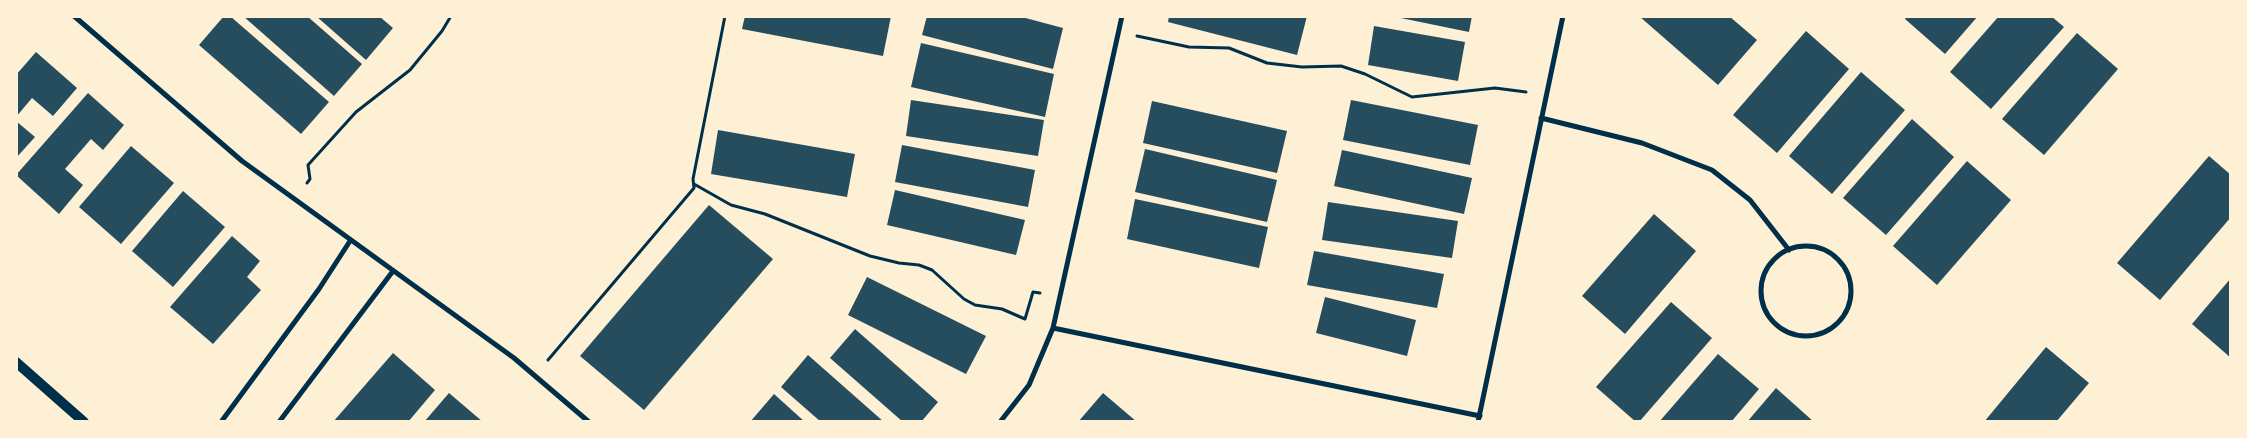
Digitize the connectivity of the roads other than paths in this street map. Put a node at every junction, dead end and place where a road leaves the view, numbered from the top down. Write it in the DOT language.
graph roads {
  1 [pos="74,16"];
  2 [pos="1122,16"];
  3 [pos="1563,16"];
  4 [pos="1541,118"];
  5 [pos="350,241"];
  6 [pos="1789,250"];
  7 [pos="393,270"];
  8 [pos="1053,328"];
  9 [pos="16,362"];
  10 [pos="1479,419"];
  11 [pos="84,422"];
  12 [pos="221,422"];
  13 [pos="279,422"];
  14 [pos="589,422"];
  15 [pos="1000,422"];
  1 -- 5 [label="street"];
  2 -- 8 [label="street"];
  3 -- 4 [label="street"];
  4 -- 6 [label="street"];
  4 -- 10 [label="street"];
  5 -- 7 [label="street"];
  5 -- 12 [label="street"];
  6 -- 6 [label="street"];
  7 -- 13 [label="street"];
  7 -- 14 [label="street"];
  8 -- 10 [label="street"];
  8 -- 15 [label="street"];
  9 -- 11 [label="main road"];
}
